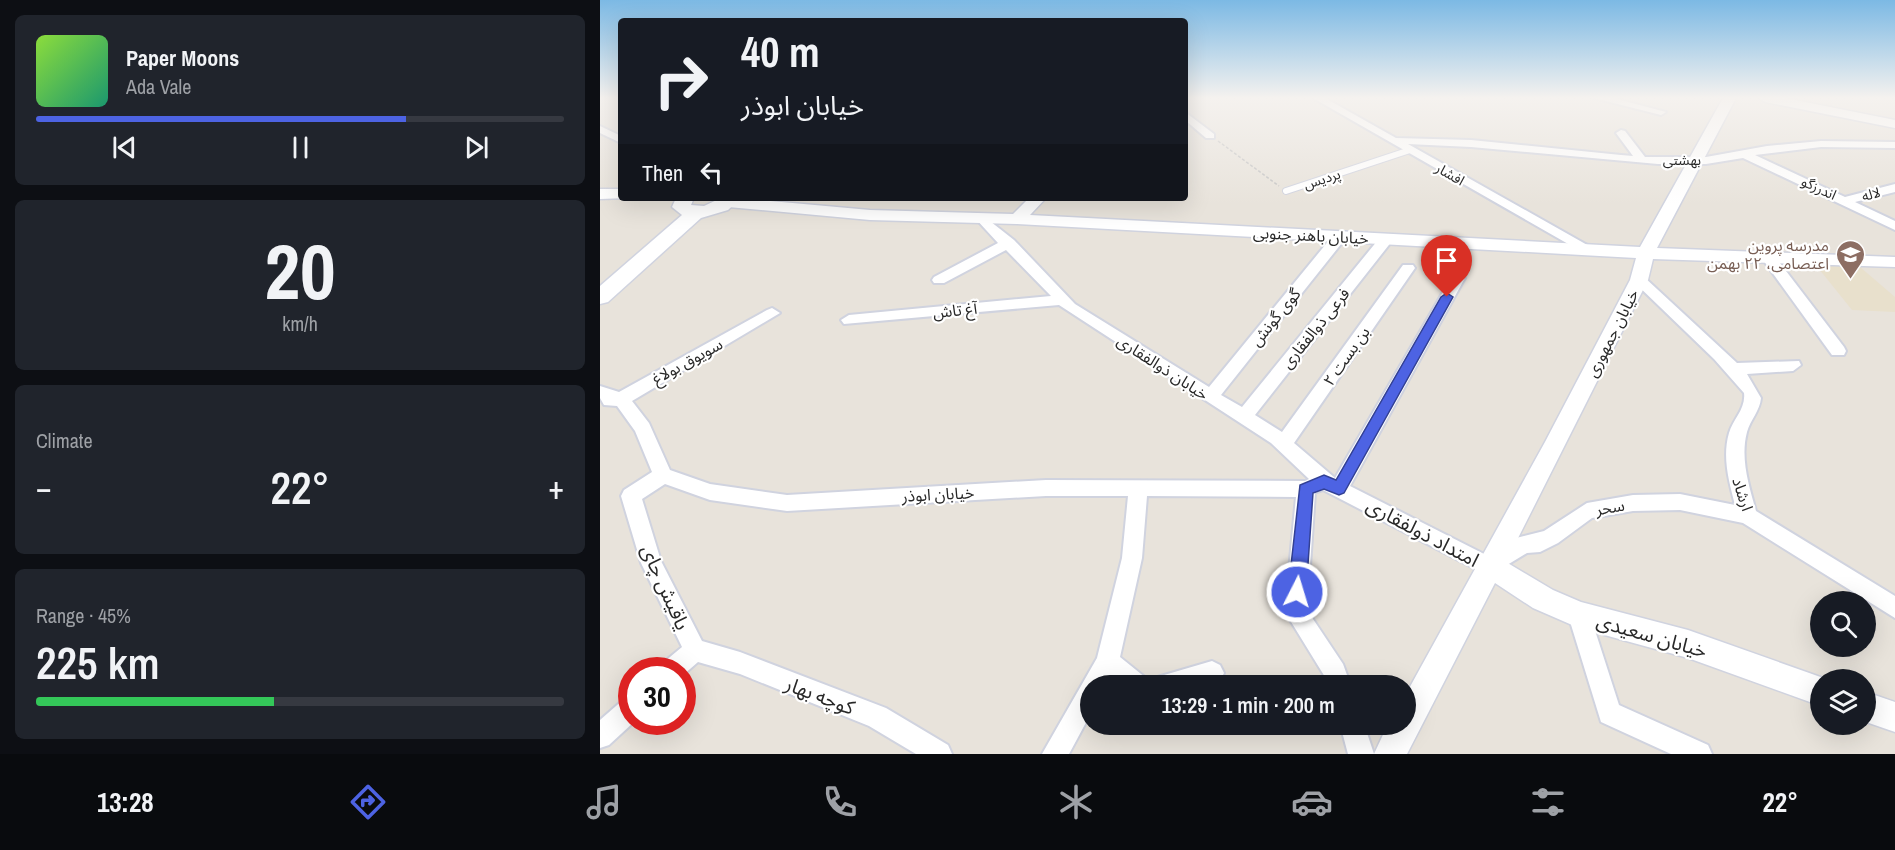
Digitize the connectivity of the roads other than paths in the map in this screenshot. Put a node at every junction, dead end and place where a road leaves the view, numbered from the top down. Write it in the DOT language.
graph roads {
  1 [pos="1207,133"];
  2 [pos="1382,133"];
  3 [pos="1712,133"];
  4 [pos="1621,134"];
  5 [pos="1210,136"];
  6 [pos="1396,141"];
  7 [pos="1895,145"];
  8 [pos="1410,150"];
  9 [pos="1742,153"];
  10 [pos="1641,159"];
  11 [pos="1698,161"];
  12 [pos="1895,188"];
  13 [pos="1286,191"];
  14 [pos="600,194"];
  15 [pos="618,194"];
  16 [pos="728,201"];
  17 [pos="739,201"];
  18 [pos="1035,201"];
  19 [pos="1846,201"];
  20 [pos="687,202"];
  21 [pos="981,218"];
  22 [pos="1017,219"];
  23 [pos="1895,226"];
  24 [pos="1340,236"];
  25 [pos="1387,238"];
  26 [pos="1009,243"];
  27 [pos="1584,249"];
  28 [pos="1647,253"];
  29 [pos="1768,257"];
  30 [pos="1895,262"];
  31 [pos="1408,268"];
  32 [pos="1458,278"];
  33 [pos="939,280"];
  34 [pos="1639,280"];
  35 [pos="600,297"];
  36 [pos="1062,300"];
  37 [pos="772,313"];
  38 [pos="849,321"];
  39 [pos="1838,351"];
  40 [pos="1793,365"];
  41 [pos="1733,369"];
  42 [pos="600,392"];
  43 [pos="1210,397"];
  44 [pos="621,399"];
  45 [pos="600,404"];
  46 [pos="1243,418"];
  47 [pos="1283,444"];
  48 [pos="663,475"];
  49 [pos="1323,486"];
  50 [pos="1138,488"];
  51 [pos="1748,516"];
  52 [pos="1489,567"];
  53 [pos="1895,608"];
  54 [pos="1579,615"];
  55 [pos="694,650"];
  56 [pos="686,657"];
  57 [pos="1108,662"];
  58 [pos="1212,673"];
  59 [pos="1101,675"];
  60 [pos="1124,675"];
  61 [pos="1204,675"];
  62 [pos="1336,675"];
  63 [pos="1810,687"];
  64 [pos="1416,703"];
  65 [pos="1080,710"];
  66 [pos="1876,710"];
  67 [pos="1895,717"];
  68 [pos="618,720"];
  69 [pos="1355,735"];
  70 [pos="1400,735"];
  71 [pos="600,736"];
  72 [pos="939,754"];
  73 [pos="1055,754"];
  74 [pos="1361,754"];
  75 [pos="1390,754"];
  76 [pos="1699,754"];
  1 -- 5 [label="street"];
  2 -- 6 [label="street, افشار"];
  3 -- 11 [label="street, خیابان جمهوری"];
  4 -- 10 [label="street"];
  6 -- 8 [label="street, افشار"];
  6 -- 10 [label="street, بهشتی"];
  7 -- 9 [label="street, بهشتی"];
  8 -- 13 [label="lane, پردیس"];
  8 -- 27 [label="street, افشار"];
  9 -- 11 [label="street, بهشتی"];
  9 -- 19 [label="street, اندرزگو"];
  10 -- 11 [label="street, بهشتی"];
  11 -- 28 [label="street, خیابان جمهوری"];
  12 -- 19 [label="street, لاله"];
  14 -- 15 [label="main road"];
  16 -- 20 [label="main road"];
  17 -- 21 [label="street, خیابان باهنر جنوبی"];
  18 -- 22 [label="street"];
  19 -- 23 [label="street, اندرزگو"];
  20 -- 35 [label="main road"];
  21 -- 22 [label="street, خیابان باهنر جنوبی"];
  21 -- 26 [label="street, خیابان ذوالفقاری"];
  22 -- 24 [label="street, خیابان باهنر جنوبی"];
  22 -- 26 [label="street"];
  24 -- 25 [label="street, خیابان باهنر جنوبی"];
  24 -- 43 [label="street, گوی گونش"];
  25 -- 27 [label="street, خیابان باهنر جنوبی"];
  25 -- 46 [label="street, فرعی ذوالفقاری"];
  26 -- 33 [label="street"];
  26 -- 36 [label="street, خیابان ذوالفقاری"];
  27 -- 28 [label="street, خیابان باهنر جنوبی"];
  28 -- 29 [label="street, خیابان باهنر جنوبی"];
  28 -- 34 [label="street, خیابان جمهوری"];
  29 -- 30 [label="street, خیابان باهنر جنوبی"];
  29 -- 39 [label="street"];
  31 -- 47 [label="street, بن بست ۲"];
  32 -- 49 [label="street"];
  34 -- 41 [label="street, ارشاد"];
  34 -- 52 [label="street, خیابان جمهوری"];
  36 -- 38 [label="street, آغ تاش"];
  36 -- 43 [label="street, خیابان ذوالفقاری"];
  37 -- 44 [label="street, سویوق بولاغ"];
  40 -- 41 [label="street"];
  41 -- 51 [label="street, ارشاد"];
  42 -- 44 [label="street"];
  43 -- 46 [label="street, خیابان ذوالفقاری"];
  44 -- 45 [label="street, سویوق بولاغ"];
  44 -- 48 [label="street"];
  46 -- 47 [label="street, خیابان ذوالفقاری"];
  47 -- 49 [label="street, خیابان ذوالفقاری"];
  48 -- 50 [label="street, خیابان ابوذر"];
  48 -- 55 [label="street, یاقیش چای"];
  49 -- 50 [label="street, خیابان ابوذر"];
  49 -- 52 [label="street, امتداد ذولفقاری"];
  49 -- 62 [label="street"];
  50 -- 57 [label="street"];
  51 -- 52 [label="street, سحر"];
  51 -- 53 [label="street, ارشاد"];
  52 -- 54 [label="street, خیابان سعیدی"];
  52 -- 64 [label="street, خیابان جمهوری"];
  54 -- 63 [label="street, خیابان سعیدی"];
  54 -- 76 [label="street"];
  55 -- 56 [label="street, یاقیش چای"];
  55 -- 72 [label="street, کوچه بهار"];
  57 -- 59 [label="street"];
  57 -- 60 [label="street"];
  58 -- 61 [label="street"];
  65 -- 73 [label="street"];
  66 -- 67 [label="street"];
  68 -- 71 [label="street"];
  69 -- 74 [label="street"];
  70 -- 75 [label="street, خیابان جمهوری"];
}
